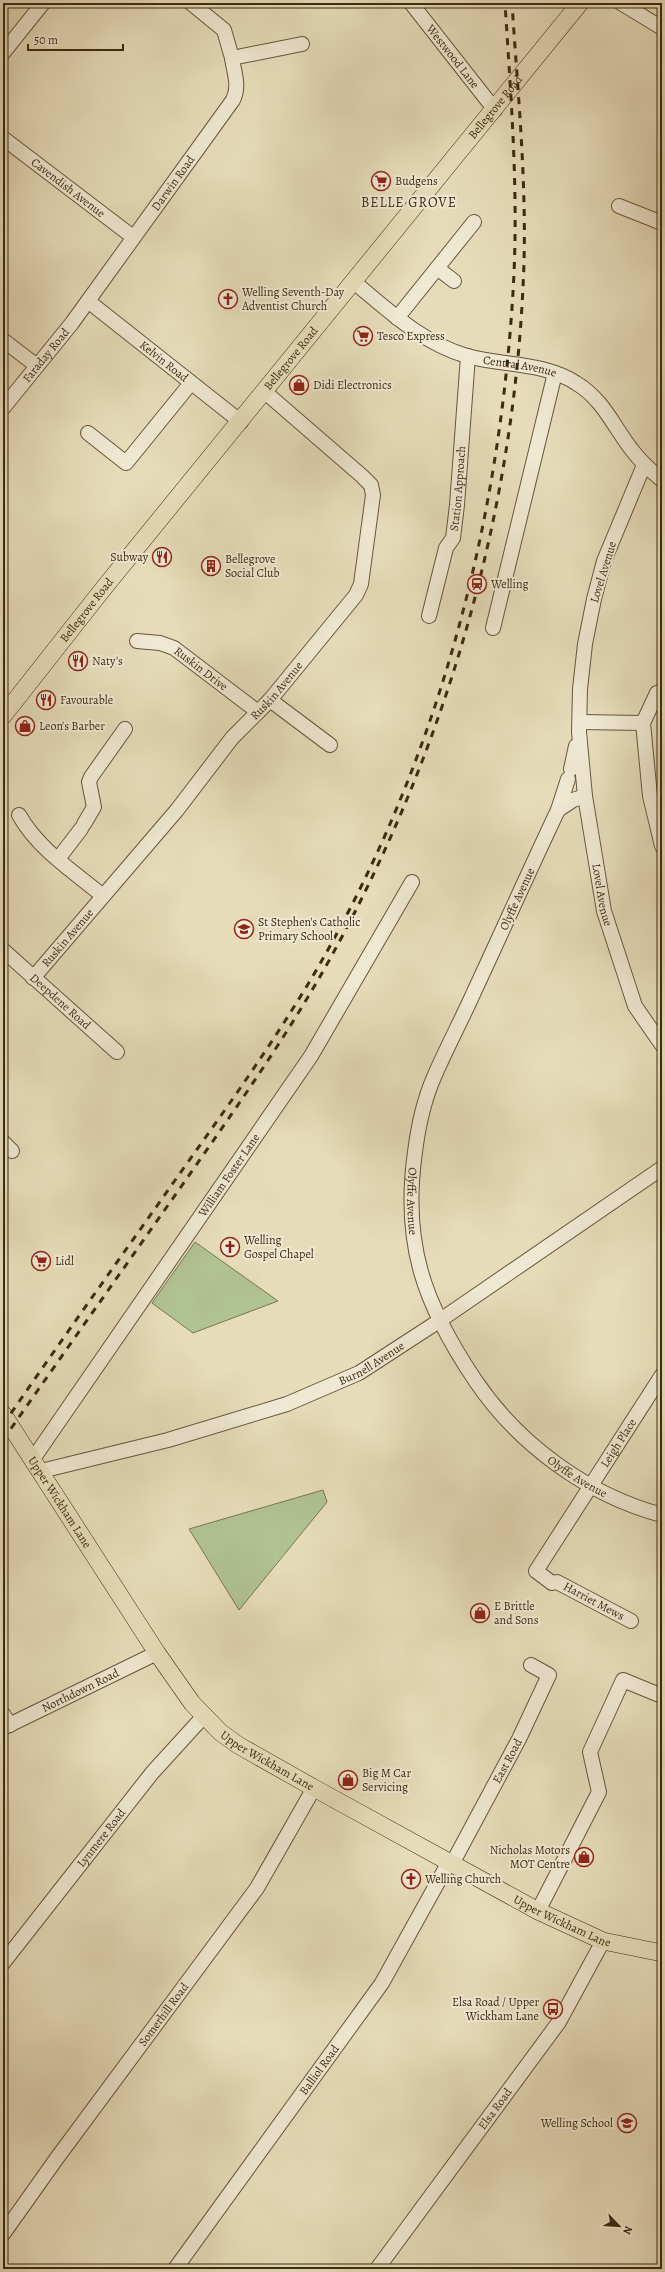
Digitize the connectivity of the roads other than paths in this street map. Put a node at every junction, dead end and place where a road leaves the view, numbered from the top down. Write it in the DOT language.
graph roads {
  1 [pos="43,3"];
  2 [pos="191,3"];
  3 [pos="411,3"];
  4 [pos="580,3"];
  5 [pos="621,3"];
  6 [pos="662,28"];
  7 [pos="302,44"];
  8 [pos="3,54"];
  9 [pos="232,58"];
  10 [pos="495,110"];
  11 [pos="3,138"];
  12 [pos="619,206"];
  13 [pos="474,222"];
  14 [pos="662,223"];
  15 [pos="133,237"];
  16 [pos="437,268"];
  17 [pos="454,281"];
  18 [pos="354,282"];
  19 [pos="88,301"];
  20 [pos="397,318"];
  21 [pos="3,340"];
  22 [pos="468,356"];
  23 [pos="38,366"];
  24 [pos="555,373"];
  25 [pos="191,383"];
  26 [pos="265,392"];
  27 [pos="3,408"];
  28 [pos="241,422"];
  29 [pos="88,433"];
  30 [pos="644,465"];
  31 [pos="662,480"];
  32 [pos="429,616"];
  33 [pos="493,628"];
  34 [pos="137,641"];
  35 [pos="662,691"];
  36 [pos="270,700"];
  37 [pos="258,712"];
  38 [pos="3,716"];
  39 [pos="643,723"];
  40 [pos="580,727"];
  41 [pos="125,729"];
  42 [pos="330,745"];
  43 [pos="585,796"];
  44 [pos="558,810"];
  45 [pos="19,815"];
  46 [pos="662,846"];
  47 [pos="58,859"];
  48 [pos="412,882"];
  49 [pos="104,896"];
  50 [pos="3,950"];
  51 [pos="34,978"];
  52 [pos="662,1045"];
  53 [pos="117,1052"];
  54 [pos="662,1168"];
  55 [pos="439,1321"];
  56 [pos="662,1375"];
  57 [pos="3,1414"];
  58 [pos="37,1465"];
  59 [pos="591,1486"];
  60 [pos="662,1515"];
  61 [pos="557,1582"];
  62 [pos="631,1621"];
  63 [pos="157,1653"];
  64 [pos="531,1666"];
  65 [pos="662,1696"];
  66 [pos="203,1716"];
  67 [pos="5,1722"];
  68 [pos="314,1788"];
  69 [pos="450,1863"];
  70 [pos="538,1911"];
  71 [pos="603,1941"];
  72 [pos="662,1953"];
  73 [pos="3,1963"];
  74 [pos="3,2234"];
  75 [pos="175,2269"];
  76 [pos="377,2269"];
  1 -- 8 [label="street"];
  2 -- 9 [label="street, Darwin Road"];
  3 -- 10 [label="street, Westwood Lane"];
  4 -- 10 [label="main road, Bellegrove Road"];
  5 -- 6 [label="street"];
  7 -- 9 [label="street"];
  9 -- 15 [label="street, Darwin Road"];
  10 -- 18 [label="main road, Bellegrove Road"];
  11 -- 15 [label="street, Cavendish Avenue"];
  12 -- 14 [label="street"];
  13 -- 16 [label="street"];
  15 -- 19 [label="street, Darwin Road"];
  16 -- 17 [label="street"];
  16 -- 20 [label="street"];
  18 -- 20 [label="street, Central Avenue"];
  18 -- 26 [label="main road, Bellegrove Road"];
  19 -- 23 [label="street, Faraday Road"];
  19 -- 25 [label="street, Kelvin Road"];
  20 -- 22 [label="street, Central Avenue"];
  21 -- 23 [label="street"];
  22 -- 24 [label="street, Central Avenue"];
  22 -- 32 [label="street, Station Approach"];
  23 -- 27 [label="street, Faraday Road"];
  24 -- 30 [label="street, Central Avenue"];
  24 -- 33 [label="street"];
  25 -- 28 [label="street, Kelvin Road"];
  25 -- 29 [label="street"];
  26 -- 28 [label="main road, Bellegrove Road"];
  26 -- 36 [label="street, Ruskin Avenue"];
  28 -- 38 [label="main road, Bellegrove Road"];
  30 -- 31 [label="street, Central Avenue"];
  30 -- 40 [label="street, Lovel Avenue"];
  34 -- 37 [label="street, Ruskin Drive"];
  35 -- 39 [label="street"];
  36 -- 37 [label="street, Ruskin Avenue"];
  36 -- 42 [label="street"];
  37 -- 49 [label="street, Ruskin Avenue"];
  39 -- 40 [label="street"];
  39 -- 46 [label="street"];
  40 -- 43 [label="street, Lovel Avenue"];
  40 -- 44 [label="street, Lovel Avenue"];
  41 -- 47 [label="street"];
  43 -- 44 [label="street"];
  43 -- 52 [label="street, Lovel Avenue"];
  44 -- 55 [label="street, Olyffe Avenue"];
  45 -- 47 [label="street"];
  47 -- 49 [label="street"];
  48 -- 58 [label="street, William Foster Lane"];
  49 -- 51 [label="street, Ruskin Avenue"];
  50 -- 51 [label="street, Deepdene Road"];
  51 -- 53 [label="street, Deepdene Road"];
  54 -- 55 [label="street, Burnell Avenue"];
  55 -- 58 [label="street, Burnell Avenue"];
  55 -- 59 [label="street, Olyffe Avenue"];
  56 -- 59 [label="street, Leigh Place"];
  57 -- 58 [label="main road, Upper Wickham Lane"];
  58 -- 63 [label="main road, Upper Wickham Lane"];
  59 -- 60 [label="street, Olyffe Avenue"];
  59 -- 61 [label="street, Leigh Place"];
  61 -- 62 [label="street, Harriet Mews"];
  63 -- 66 [label="main road, Upper Wickham Lane"];
  63 -- 67 [label="street, Northdown Road"];
  64 -- 69 [label="street, East Road"];
  65 -- 70 [label="street"];
  66 -- 68 [label="main road, Upper Wickham Lane"];
  66 -- 73 [label="street, Lynmere Road"];
  68 -- 69 [label="main road, Upper Wickham Lane"];
  68 -- 74 [label="street, Somerhill Road"];
  69 -- 70 [label="main road, Upper Wickham Lane"];
  69 -- 75 [label="street, Balliol Road"];
  70 -- 71 [label="main road, Upper Wickham Lane"];
  71 -- 72 [label="main road, Upper Wickham Lane"];
  71 -- 76 [label="street, Elsa Road"];
}
